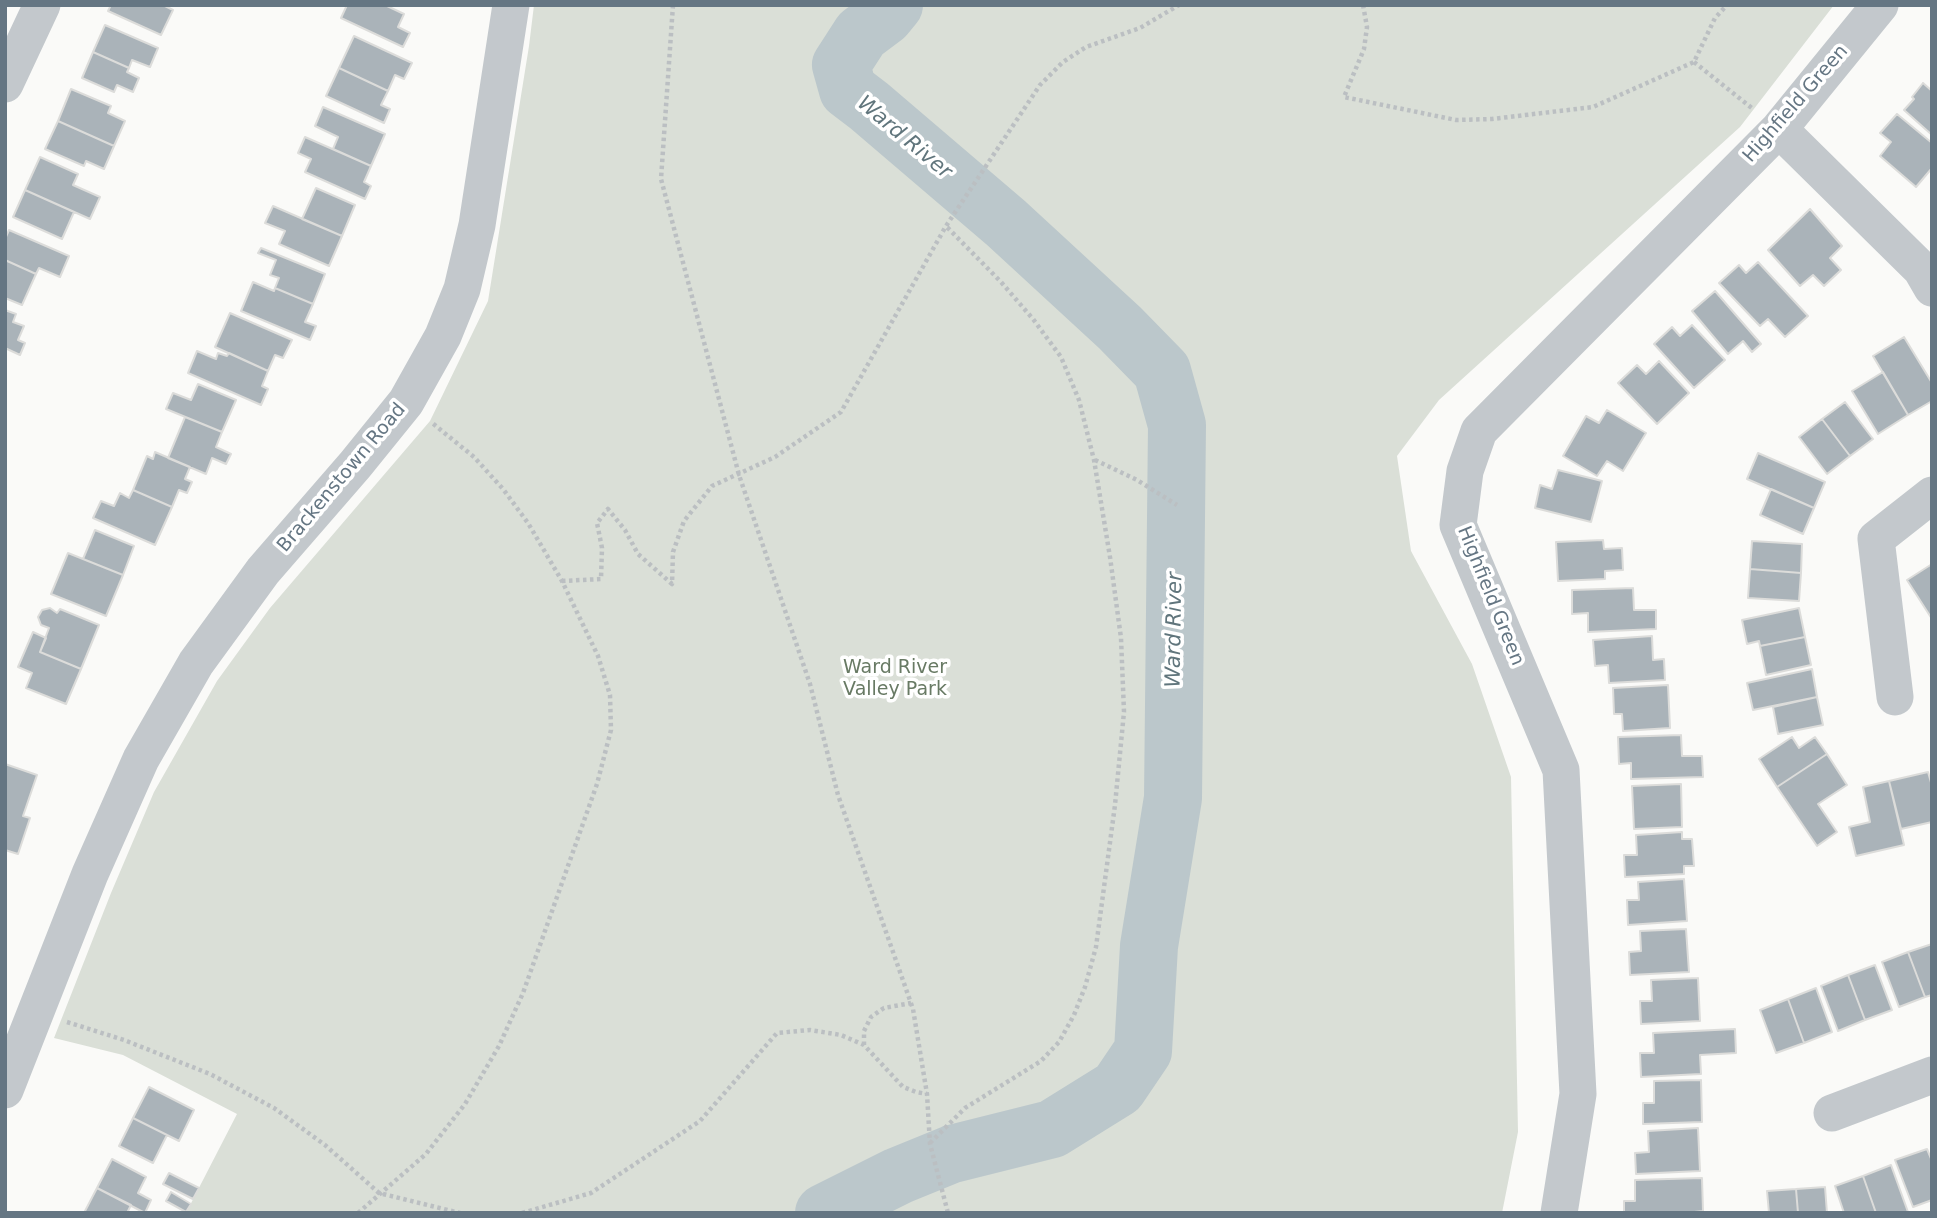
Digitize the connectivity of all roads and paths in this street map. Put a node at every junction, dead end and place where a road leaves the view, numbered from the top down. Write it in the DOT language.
graph roads {
  1 [pos="42,5"];
  2 [pos="511,5"];
  3 [pos="673,5"];
  4 [pos="1179,5"];
  5 [pos="1363,5"];
  6 [pos="1727,5"];
  7 [pos="1880,5"];
  8 [pos="1693,62"];
  9 [pos="5,84"];
  10 [pos="1779,129"];
  11 [pos="946,226"];
  12 [pos="1932,288"];
  13 [pos="406,402"];
  14 [pos="1094,460"];
  15 [pos="738,475"];
  16 [pos="1932,495"];
  17 [pos="1177,505"];
  18 [pos="562,581"];
  19 [pos="1895,697"];
  20 [pos="911,1003"];
  21 [pos="36,1013"];
  22 [pos="864,1045"];
  23 [pos="9,1068"];
  24 [pos="1932,1075"];
  25 [pos="927,1094"];
  26 [pos="1832,1113"];
  27 [pos="930,1144"];
  28 [pos="379,1193"];
  29 [pos="358,1213"];
  30 [pos="460,1213"];
  31 [pos="522,1213"];
  32 [pos="948,1213"];
  33 [pos="1559,1213"];
  1 -- 9 [label="street"];
  2 -- 13 [label="street, Brackenstown Road"];
  3 -- 15 [label="path"];
  4 -- 11 [label="path"];
  5 -- 8 [label="path"];
  6 -- 8 [label="path"];
  7 -- 10 [label="street, Highfield Green"];
  8 -- 10 [label="path"];
  10 -- 12 [label="street"];
  10 -- 33 [label="street, Highfield Green"];
  11 -- 14 [label="path"];
  11 -- 15 [label="path"];
  13 -- 18 [label="path"];
  13 -- 21 [label="street, Brackenstown Road"];
  14 -- 17 [label="path"];
  14 -- 27 [label="path"];
  15 -- 18 [label="path"];
  15 -- 20 [label="path"];
  16 -- 19 [label="street"];
  18 -- 28 [label="path"];
  20 -- 22 [label="path"];
  20 -- 25 [label="path"];
  21 -- 23 [label="street, Brackenstown Road"];
  21 -- 28 [label="path"];
  22 -- 25 [label="path"];
  22 -- 31 [label="path"];
  24 -- 26 [label="street"];
  25 -- 27 [label="path"];
  27 -- 32 [label="path"];
  28 -- 29 [label="path"];
  28 -- 30 [label="path"];
}
